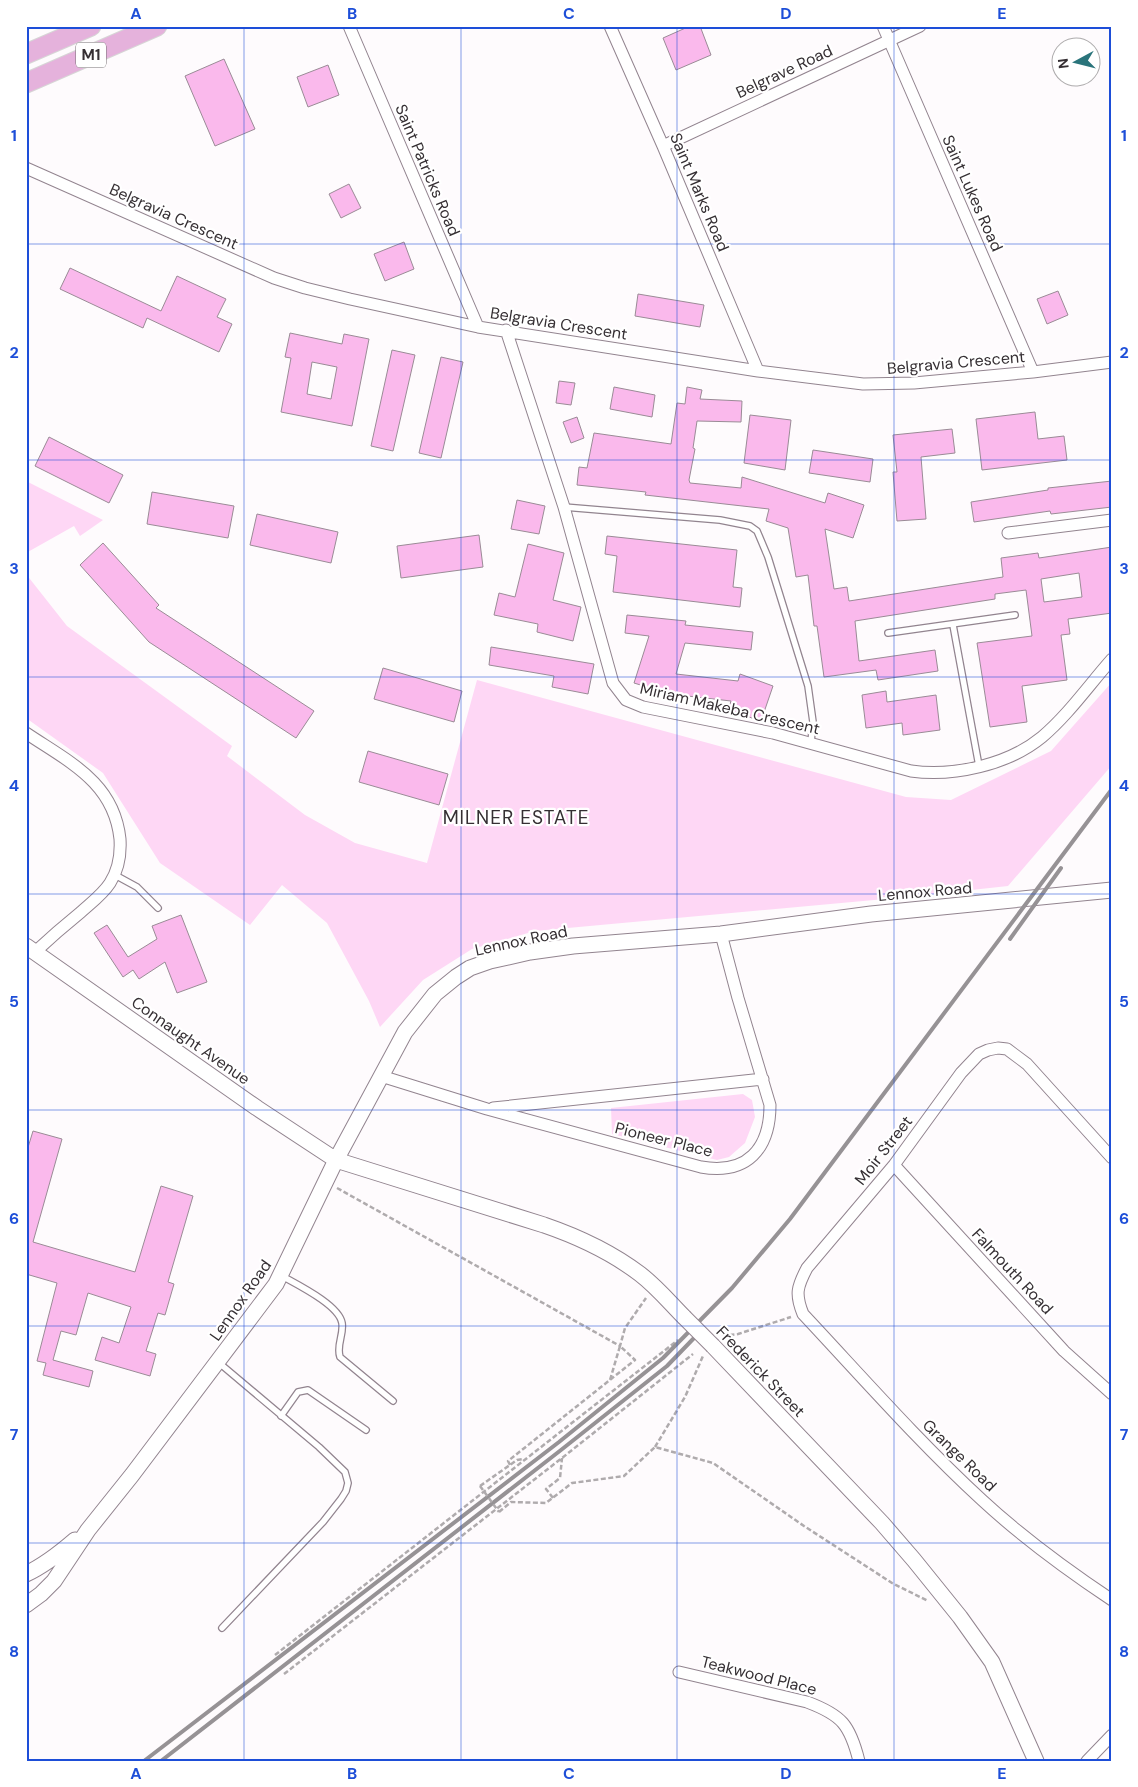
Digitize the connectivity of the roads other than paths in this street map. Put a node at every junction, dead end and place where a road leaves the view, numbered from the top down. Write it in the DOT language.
graph roads {
  1 [pos="92,26"];
  2 [pos="157,26"];
  3 [pos="349,26"];
  4 [pos="610,26"];
  5 [pos="883,26"];
  6 [pos="920,26"];
  7 [pos="889,40"];
  8 [pos="26,54"];
  9 [pos="26,83"];
  10 [pos="663,146"];
  11 [pos="26,168"];
  12 [pos="478,327"];
  13 [pos="506,330"];
  14 [pos="1112,362"];
  15 [pos="758,371"];
  16 [pos="1034,372"];
  17 [pos="564,507"];
  18 [pos="1112,520"];
  19 [pos="1008,532"];
  20 [pos="1015,615"];
  21 [pos="953,625"];
  22 [pos="888,632"];
  23 [pos="1112,659"];
  24 [pos="26,733"];
  25 [pos="811,742"];
  26 [pos="979,766"];
  27 [pos="115,875"];
  28 [pos="1112,890"];
  29 [pos="158,908"];
  30 [pos="721,934"];
  31 [pos="30,949"];
  32 [pos="380,1076"];
  33 [pos="762,1079"];
  34 [pos="486,1109"];
  35 [pos="1112,1158"];
  36 [pos="336,1160"];
  37 [pos="894,1166"];
  38 [pos="280,1275"];
  39 [pos="803,1314"];
  40 [pos="218,1361"];
  41 [pos="1112,1394"];
  42 [pos="393,1401"];
  43 [pos="280,1416"];
  44 [pos="366,1430"];
  45 [pos="88,1530"];
  46 [pos="26,1574"];
  47 [pos="1112,1600"];
  48 [pos="26,1605"];
  49 [pos="222,1628"];
  50 [pos="680,1672"];
  51 [pos="1112,1735"];
  52 [pos="859,1761"];
  53 [pos="1036,1761"];
  54 [pos="1087,1761"];
  1 -- 8 [label="main road, M1"];
  2 -- 9 [label="main road, M1"];
  3 -- 12 [label="street, Saint Patricks Road"];
  4 -- 10 [label="street, Saint Marks Road"];
  5 -- 7 [label="street, Saint Lukes Road"];
  6 -- 7 [label="street, Belgrave Road"];
  7 -- 10 [label="street, Belgrave Road"];
  7 -- 16 [label="street, Saint Lukes Road"];
  10 -- 15 [label="street, Saint Marks Road"];
  11 -- 12 [label="street, Belgravia Crescent"];
  12 -- 13 [label="street, Belgravia Crescent"];
  13 -- 15 [label="street, Belgravia Crescent"];
  13 -- 17 [label="street, Miriam Makeba Crescent"];
  14 -- 16 [label="street, Belgravia Crescent"];
  15 -- 16 [label="street, Belgravia Crescent"];
  17 -- 25 [label="street, Miriam Makeba Crescent"];
  17 -- 25 [label="lane"];
  18 -- 19 [label="street"];
  20 -- 21 [label="lane"];
  21 -- 22 [label="lane"];
  21 -- 26 [label="lane"];
  23 -- 26 [label="street, Miriam Makeba Crescent"];
  24 -- 27 [label="street"];
  25 -- 26 [label="street, Miriam Makeba Crescent"];
  27 -- 29 [label="lane"];
  27 -- 31 [label="street"];
  28 -- 30 [label="street, Lennox Road"];
  30 -- 32 [label="street, Lennox Road"];
  30 -- 33 [label="street, Pioneer Place"];
  31 -- 36 [label="street, Connaught Avenue"];
  32 -- 34 [label="street, Pioneer Place"];
  32 -- 36 [label="street, Lennox Road"];
  33 -- 34 [label="street, Pioneer Place"];
  33 -- 34 [label="street, Pioneer Place"];
  35 -- 37 [label="street, Moir Street"];
  36 -- 38 [label="street, Lennox Road"];
  36 -- 53 [label="street, Frederick Street, bridge"];
  37 -- 39 [label="street, Moir Street"];
  37 -- 41 [label="street, Falmouth Road"];
  38 -- 40 [label="street, Lennox Road"];
  38 -- 42 [label="lane"];
  39 -- 47 [label="street, Grange Road"];
  40 -- 43 [label="lane"];
  40 -- 45 [label="street, Lennox Road"];
  43 -- 44 [label="lane"];
  43 -- 49 [label="lane"];
  45 -- 46 [label="street, Lennox Road"];
  45 -- 48 [label="street, Lennox Road"];
  50 -- 52 [label="street, Teakwood Place"];
  51 -- 54 [label="street"];
}
